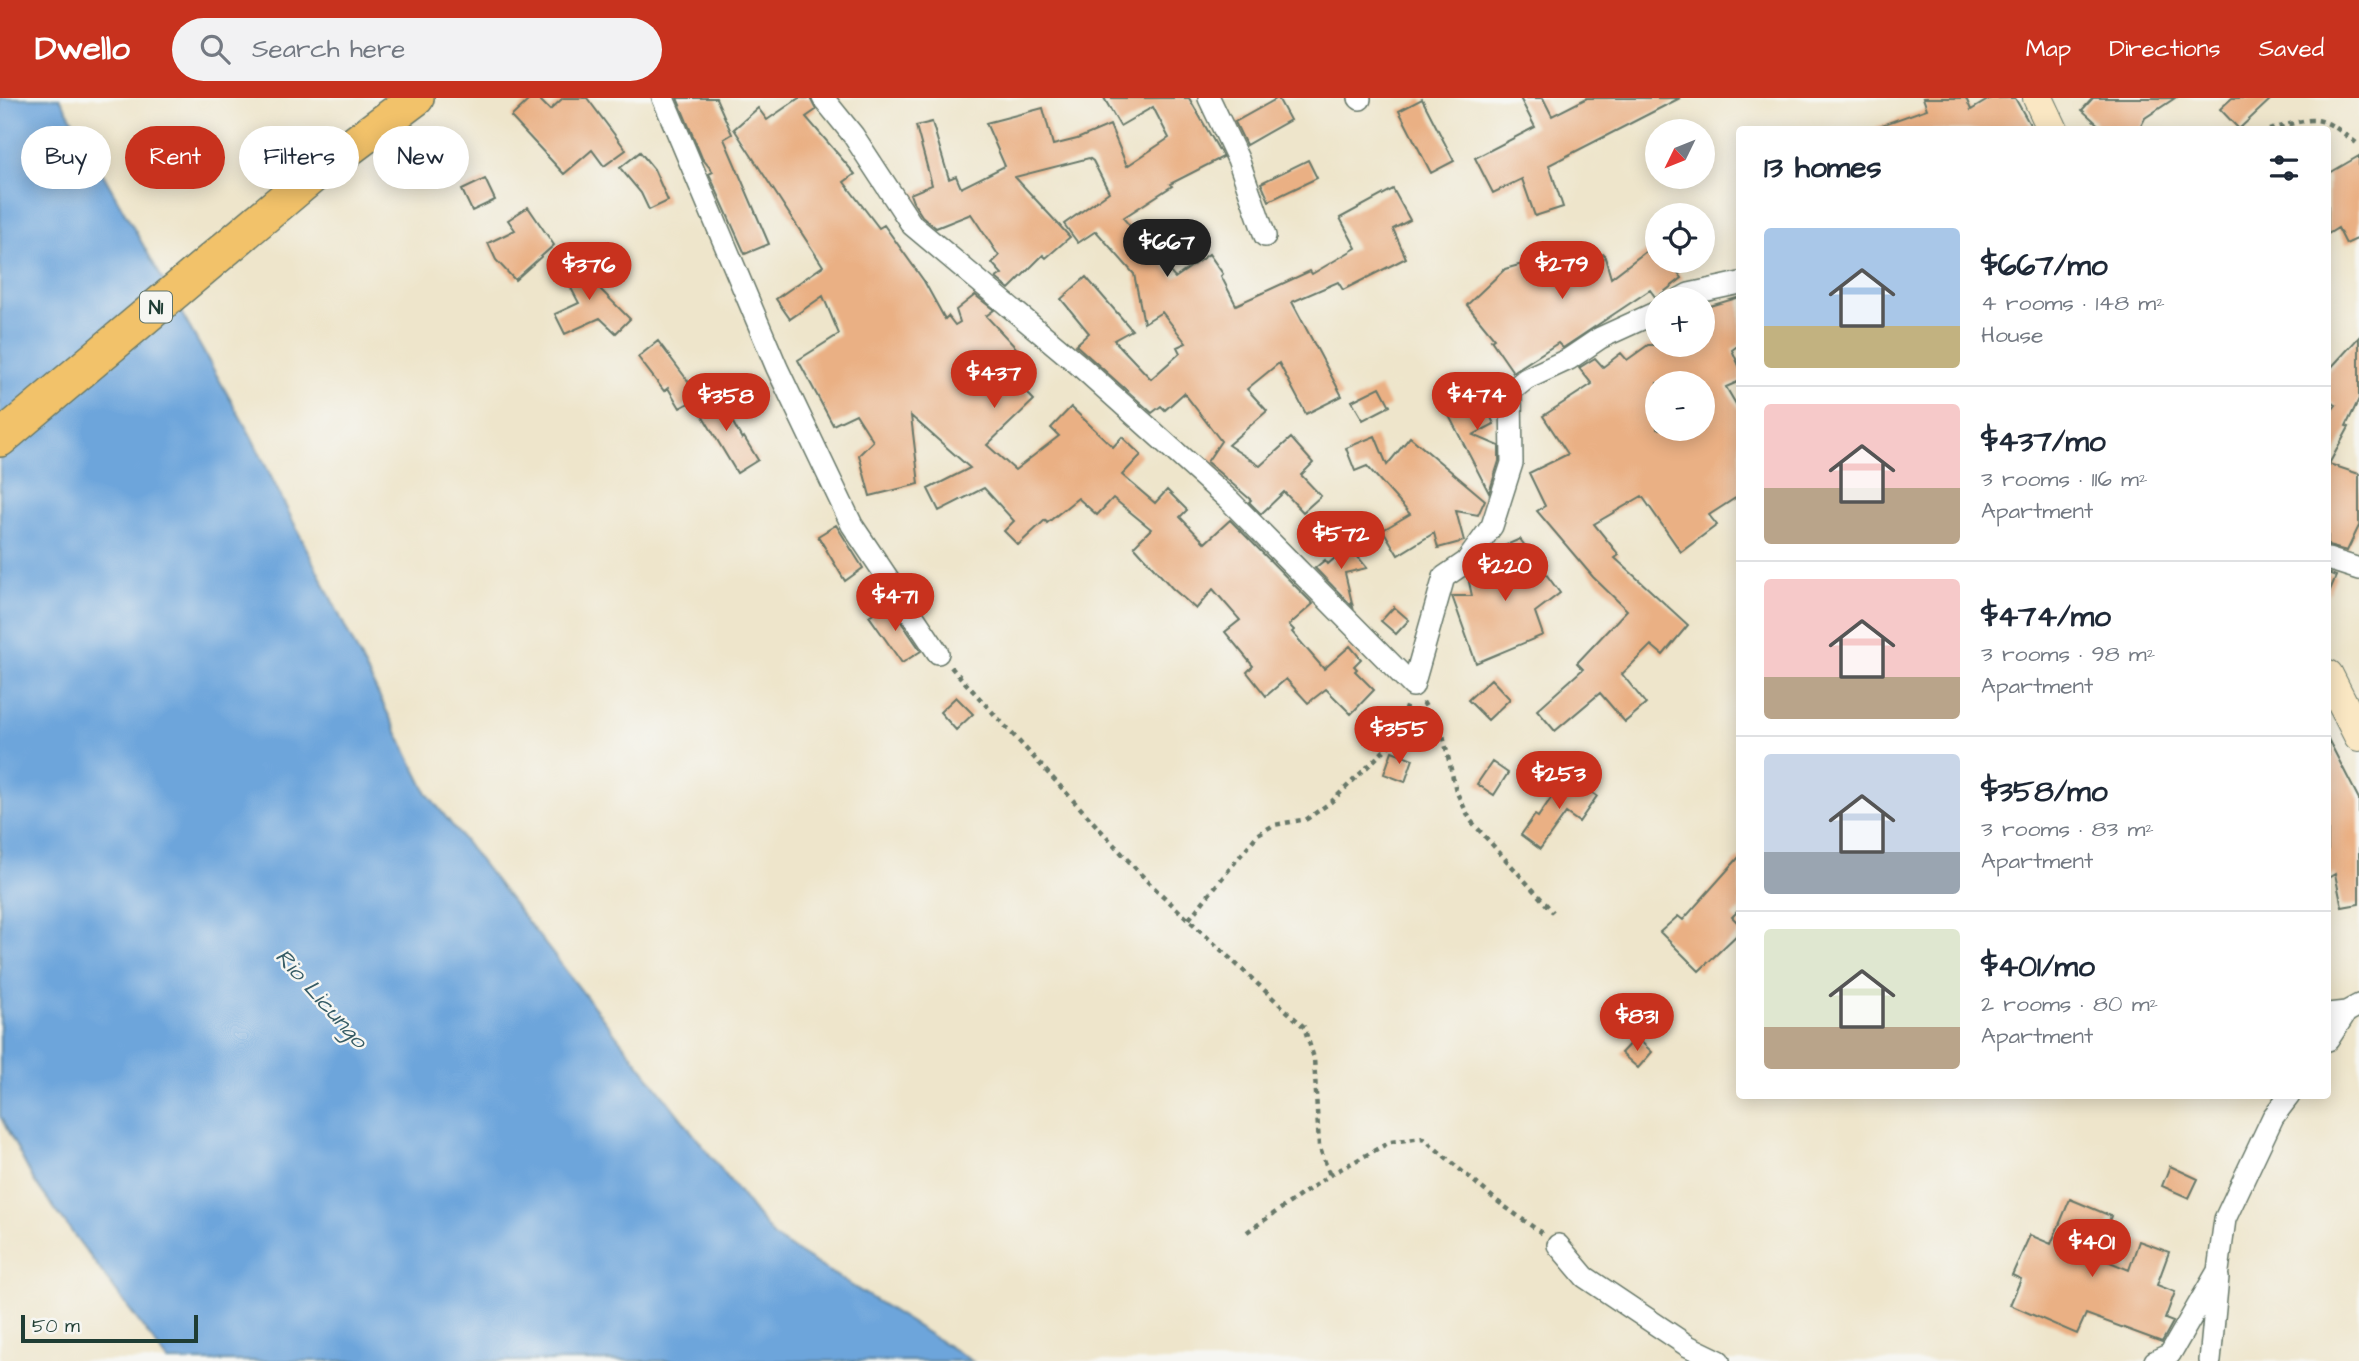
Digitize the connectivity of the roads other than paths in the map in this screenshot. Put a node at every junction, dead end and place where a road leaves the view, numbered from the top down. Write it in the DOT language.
graph roads {
  1 [pos="416,98"];
  2 [pos="663,98"];
  3 [pos="823,98"];
  4 [pos="1209,98"];
  5 [pos="2038,98"];
  6 [pos="2051,126"];
  7 [pos="1265,236"];
  8 [pos="1736,284"];
  9 [pos="1715,288"];
  10 [pos="1645,317"];
  11 [pos="0,439"];
  12 [pos="2331,560"];
  13 [pos="2359,569"];
  14 [pos="938,653"];
  15 [pos="2331,681"];
  16 [pos="2359,736"];
  17 [pos="2344,1011"];
  18 [pos="2331,1035"];
  19 [pos="2287,1099"];
  20 [pos="1558,1245"];
  21 [pos="2218,1271"];
  22 [pos="1719,1361"];
  23 [pos="2155,1361"];
  24 [pos="2210,1361"];
  1 -- 11 [label="highway, N1"];
  2 -- 14 [label="street"];
  3 -- 10 [label="street"];
  4 -- 7 [label="street"];
  5 -- 6 [label="main road"];
  8 -- 9 [label="street"];
  12 -- 13 [label="street"];
  15 -- 16 [label="main road"];
  17 -- 18 [label="street"];
  19 -- 21 [label="street"];
  20 -- 22 [label="street"];
  21 -- 23 [label="street"];
  21 -- 24 [label="street"];
}
